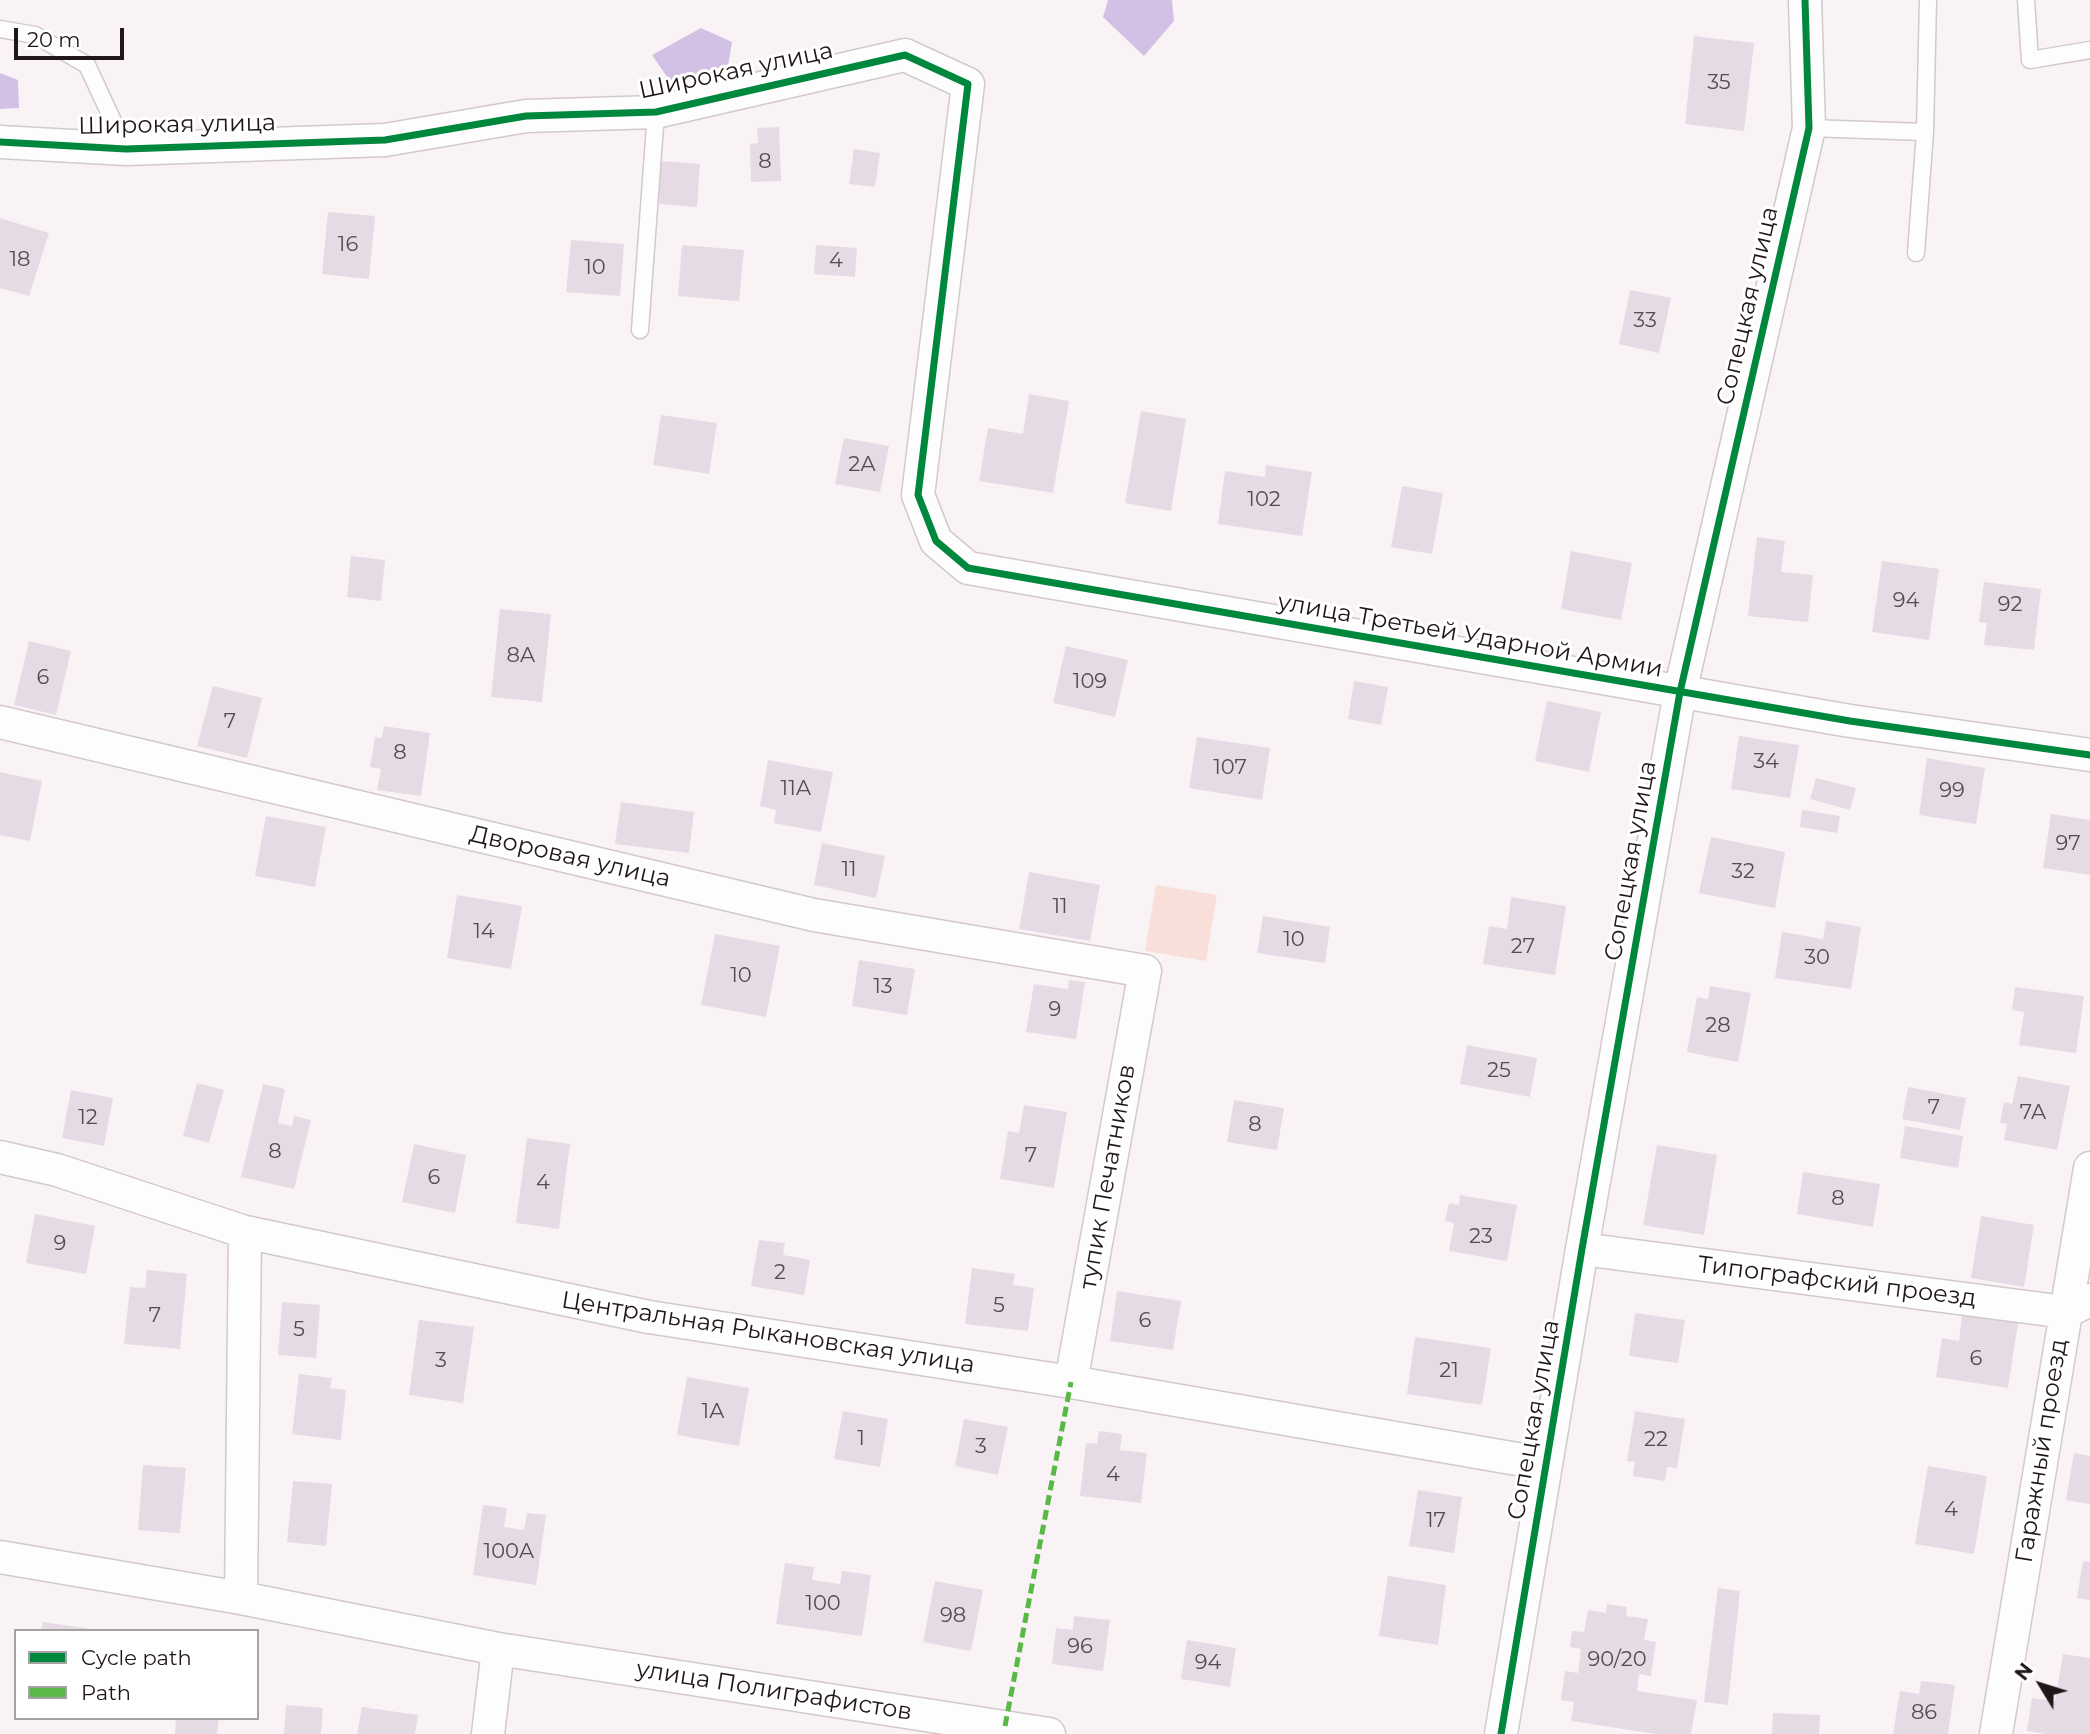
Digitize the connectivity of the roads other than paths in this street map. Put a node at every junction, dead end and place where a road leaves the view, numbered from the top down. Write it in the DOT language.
graph roads {
  1 [pos="1805,0"];
  2 [pos="1928,0"];
  3 [pos="2025,0"];
  4 [pos="0,29"];
  5 [pos="2090,50"];
  6 [pos="656,112"];
  7 [pos="1809,128"];
  8 [pos="1925,132"];
  9 [pos="0,142"];
  10 [pos="126,149"];
  11 [pos="1916,253"];
  12 [pos="640,330"];
  13 [pos="968,568"];
  14 [pos="1680,692"];
  15 [pos="0,722"];
  16 [pos="2090,755"];
  17 [pos="1144,971"];
  18 [pos="0,1157"];
  19 [pos="2090,1168"];
  20 [pos="245,1232"];
  21 [pos="1582,1249"];
  22 [pos="2078,1306"];
  23 [pos="1072,1382"];
  24 [pos="1546,1464"];
  25 [pos="0,1557"];
  26 [pos="241,1598"];
  27 [pos="498,1649"];
  28 [pos="488,1734"];
  29 [pos="1049,1734"];
  30 [pos="1501,1734"];
  31 [pos="1996,1734"];
  1 -- 7 [label="street, Сопецкая улица"];
  2 -- 8 [label="lane"];
  3 -- 5 [label="lane"];
  4 -- 10 [label="lane"];
  6 -- 10 [label="street, Широкая улица"];
  6 -- 12 [label="lane"];
  6 -- 13 [label="street, Широкая улица"];
  7 -- 8 [label="lane"];
  7 -- 14 [label="street, Сопецкая улица"];
  8 -- 11 [label="lane"];
  9 -- 10 [label="street, Широкая улица"];
  13 -- 14 [label="street, улица Третьей Ударной Армии"];
  14 -- 16 [label="street, улица Третьей Ударной Армии"];
  14 -- 21 [label="street, Сопецкая улица"];
  15 -- 17 [label="street, Дворовая улица"];
  17 -- 23 [label="street, тупик Печатников"];
  18 -- 20 [label="street, Центральная Рыкановская улица"];
  19 -- 22 [label="street, Гаражный проезд"];
  20 -- 23 [label="street, Центральная Рыкановская улица"];
  20 -- 26 [label="street"];
  21 -- 22 [label="street, Типографский проезд"];
  21 -- 24 [label="street, Сопецкая улица"];
  22 -- 31 [label="street, Гаражный проезд"];
  23 -- 24 [label="street, Центральная Рыкановская улица"];
  24 -- 30 [label="street, Сопецкая улица"];
  25 -- 26 [label="street"];
  26 -- 27 [label="street, улица Полиграфистов"];
  27 -- 28 [label="street"];
  27 -- 29 [label="street, улица Полиграфистов"];
}
